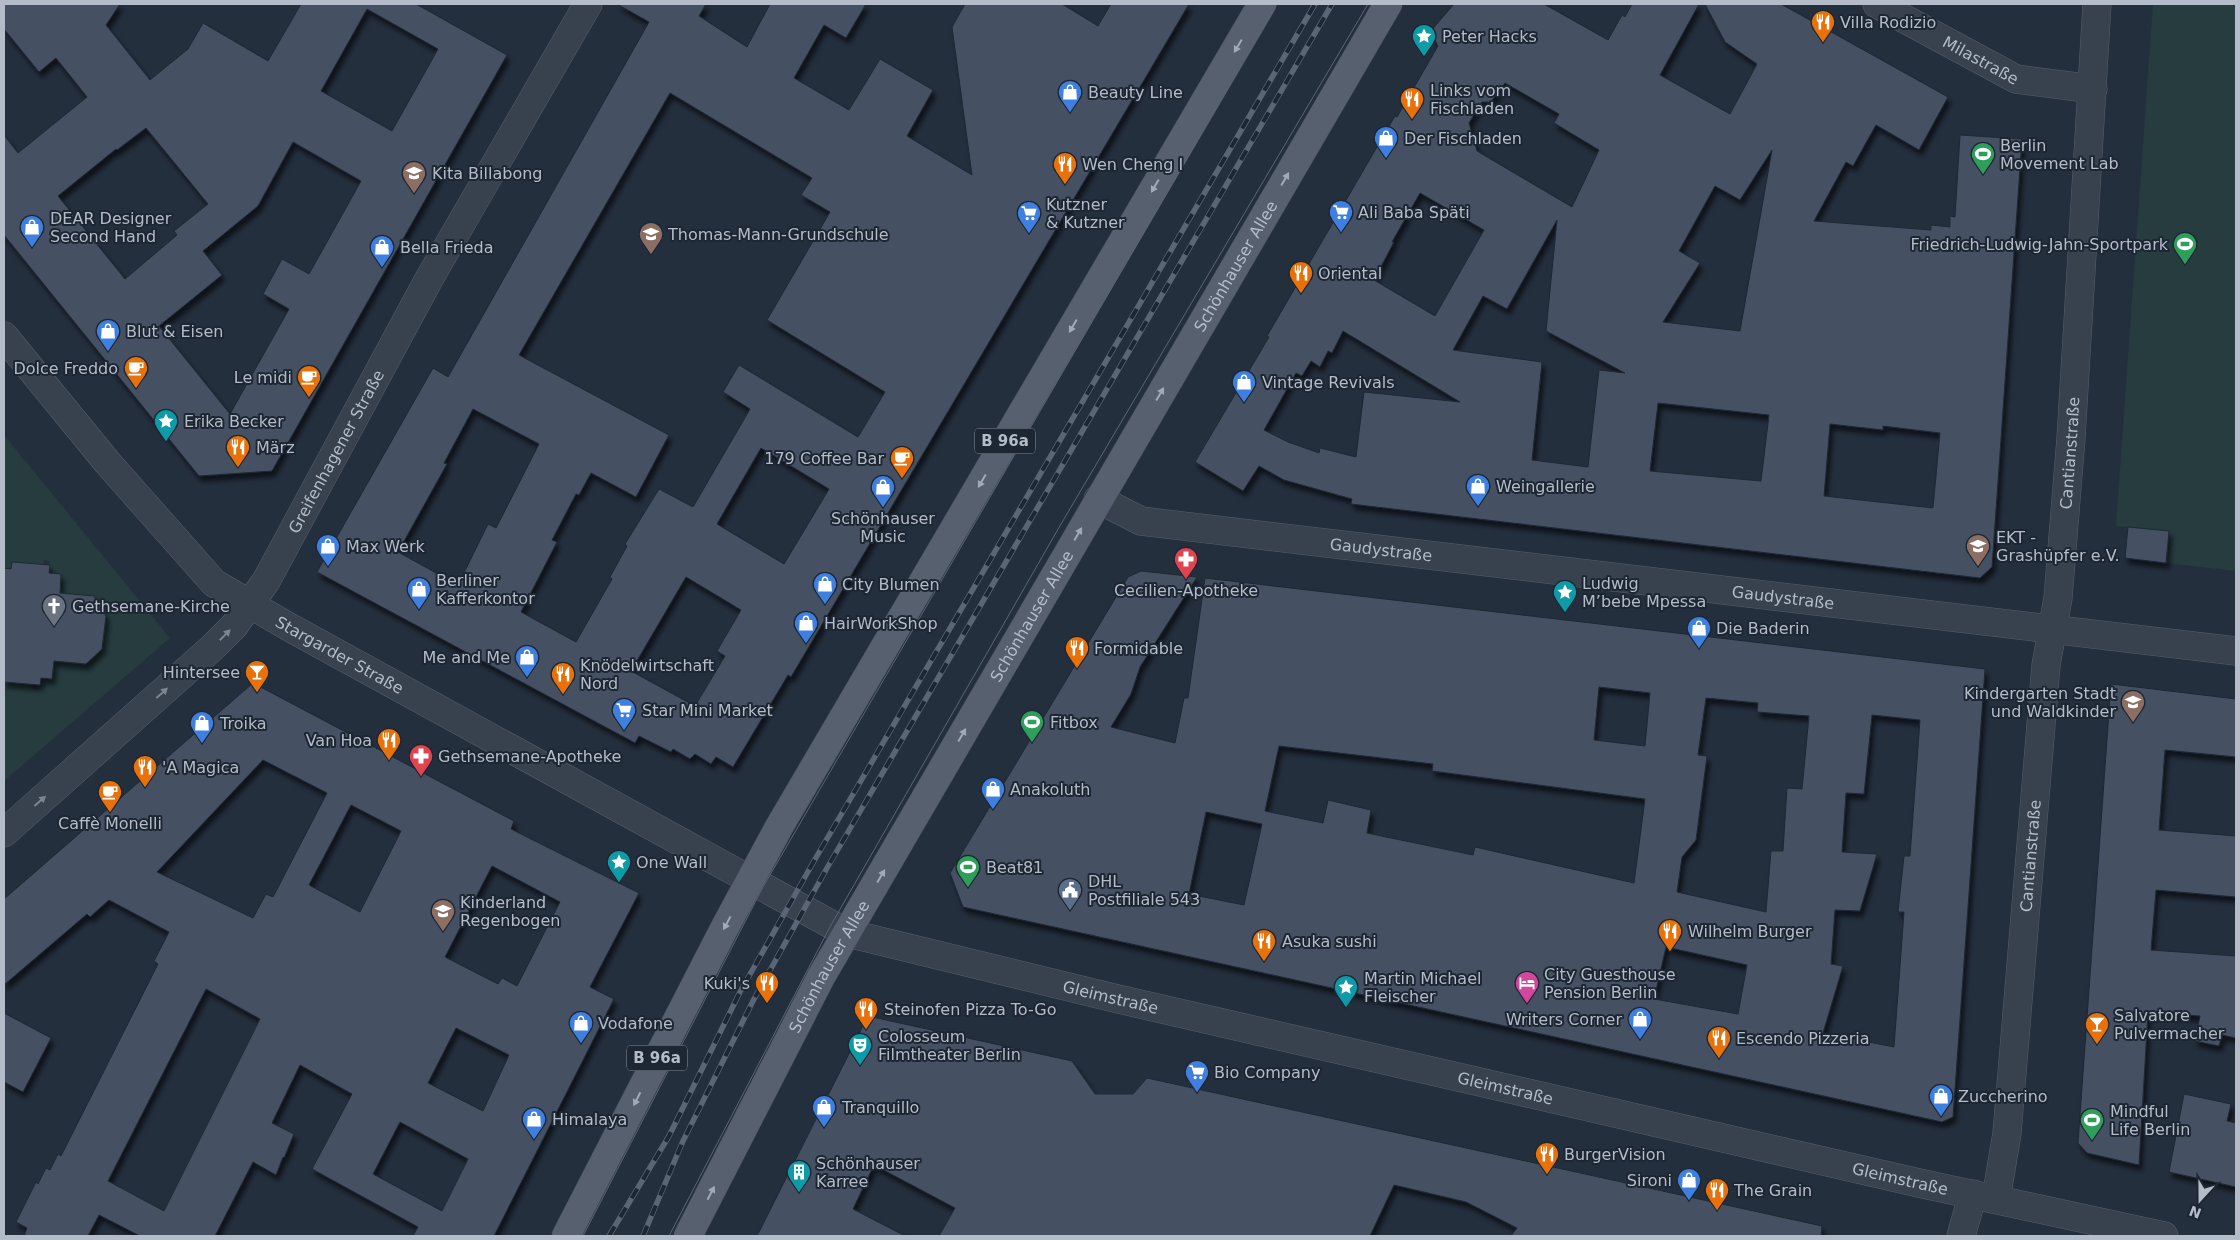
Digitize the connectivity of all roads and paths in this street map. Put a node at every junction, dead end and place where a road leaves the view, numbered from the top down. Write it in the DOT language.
graph roads {
  1 [pos="588,4"];
  2 [pos="1262,4"];
  3 [pos="1388,4"];
  4 [pos="1877,4"];
  5 [pos="2097,4"];
  6 [pos="2093,89"];
  7 [pos="4,336"];
  8 [pos="1098,499"];
  9 [pos="250,604"];
  10 [pos="2053,630"];
  11 [pos="2236,651"];
  12 [pos="4,833"];
  13 [pos="750,880"];
  14 [pos="847,933"];
  15 [pos="1984,1197"];
  16 [pos="566,1236"];
  17 [pos="688,1236"];
  18 [pos="1961,1236"];
  19 [pos="2164,1236"];
  1 -- 9 [label="street, Greifenhagener Straße"];
  2 -- 13 [label="main road, B 96a, one-way"];
  8 -- 3 [label="main road, Schönhauser Allee, one-way"];
  4 -- 6 [label="street, Milastraße"];
  5 -- 6 [label="street, Cantianstraße"];
  6 -- 10 [label="street, Cantianstraße"];
  7 -- 9 [label="street, Stargarder Straße"];
  8 -- 10 [label="street, Gaudystraße"];
  14 -- 8 [label="main road, Schönhauser Allee, one-way"];
  12 -- 9 [label="street, Greifenhagener Straße, one-way"];
  9 -- 13 [label="street, Stargarder Straße"];
  10 -- 11 [label="street, Gaudystraße"];
  10 -- 15 [label="street, Cantianstraße"];
  13 -- 14 [label="street, Stargarder Straße"];
  13 -- 16 [label="main road, B 96a, one-way"];
  14 -- 15 [label="street, Gleimstraße"];
  17 -- 14 [label="main road, Schönhauser Allee, one-way"];
  15 -- 18 [label="street, Cantianstraße"];
  15 -- 19 [label="street, Gleimstraße"];
}
